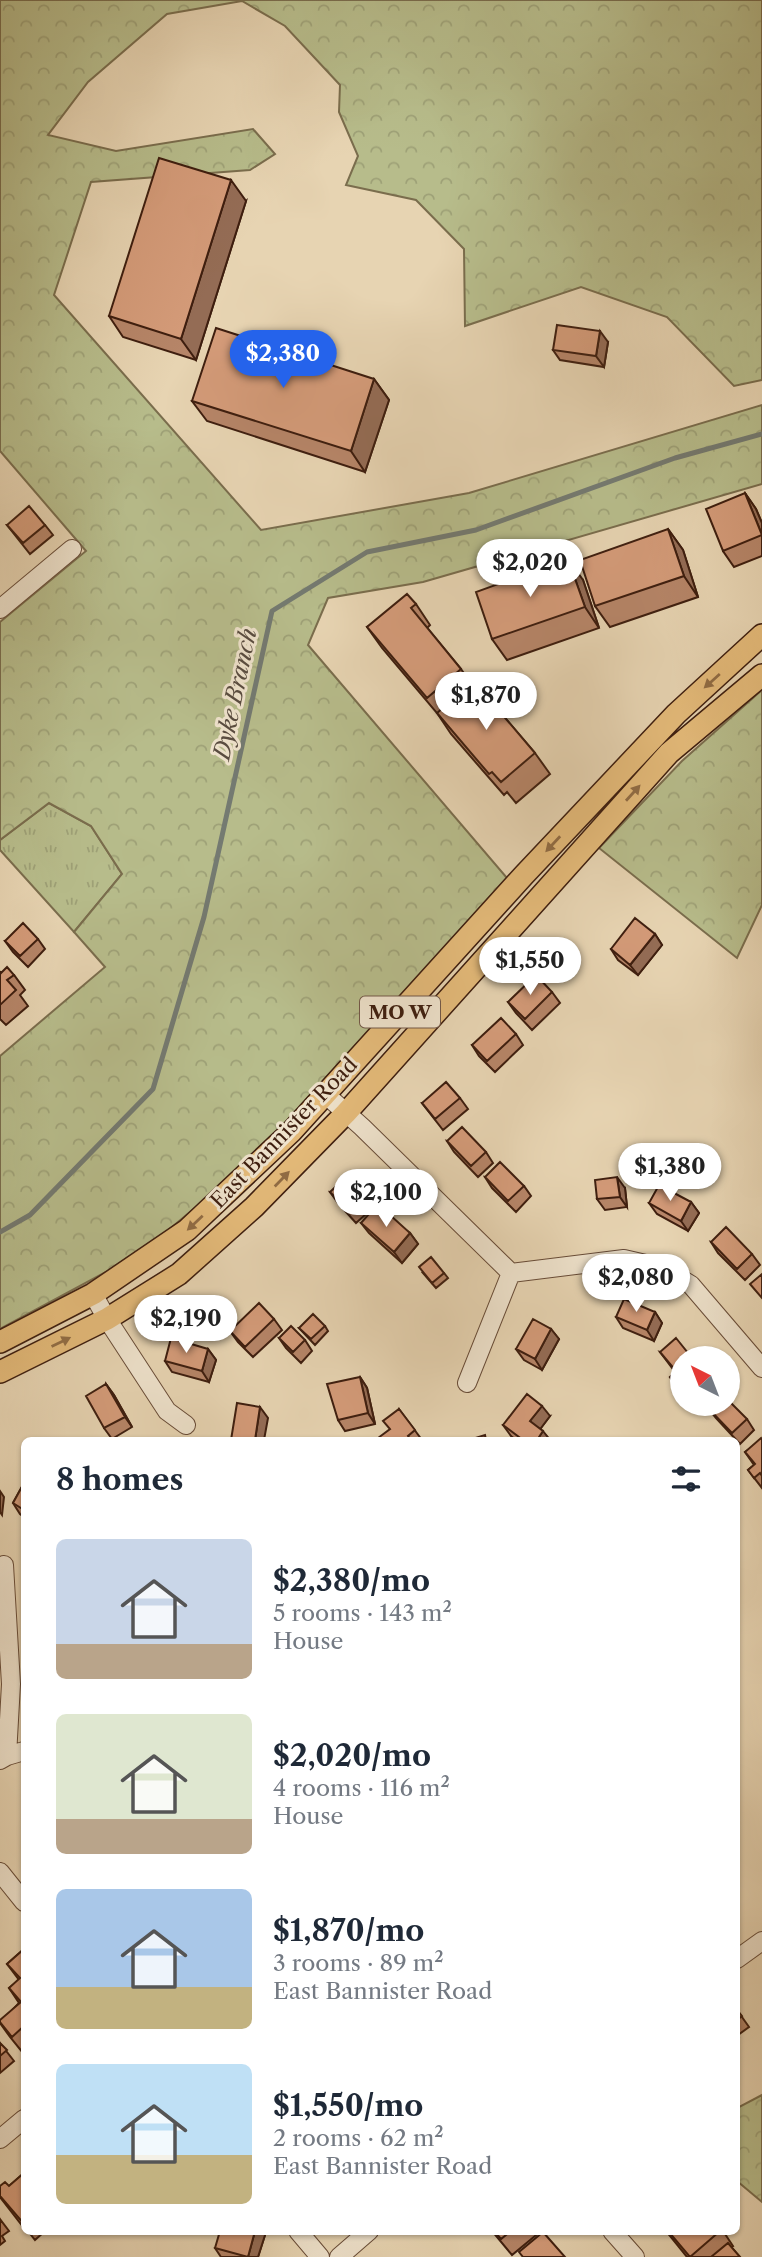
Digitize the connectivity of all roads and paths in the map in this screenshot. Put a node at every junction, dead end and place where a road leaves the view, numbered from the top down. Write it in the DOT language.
graph roads {
  1 [pos="72,549"];
  2 [pos="0,609"];
  3 [pos="762,635"];
  4 [pos="762,675"];
  5 [pos="325,1094"];
  6 [pos="346,1113"];
  7 [pos="511,1273"];
  8 [pos="93,1294"];
  9 [pos="107,1319"];
  10 [pos="0,1342"];
  11 [pos="762,1368"];
  12 [pos="0,1372"];
  13 [pos="467,1383"];
  14 [pos="186,1425"];
  15 [pos="4,1565"];
  16 [pos="11,1756"];
  17 [pos="0,1872"];
  18 [pos="21,1898"];
  19 [pos="762,1941"];
  20 [pos="740,1957"];
  21 [pos="21,2122"];
  22 [pos="0,2139"];
  23 [pos="301,2235"];
  24 [pos="364,2235"];
  25 [pos="616,2235"];
  26 [pos="320,2257"];
  27 [pos="339,2257"];
  28 [pos="635,2257"];
  1 -- 2 [label="street"];
  3 -- 5 [label="main road, East Bannister Road / MO W, one-way"];
  6 -- 4 [label="main road, East Bannister Road / MO W, one-way"];
  5 -- 6 [label="street"];
  5 -- 8 [label="main road, East Bannister Road / MO W, one-way"];
  6 -- 7 [label="street"];
  9 -- 6 [label="main road, East Bannister Road / MO W, one-way"];
  7 -- 11 [label="street"];
  7 -- 13 [label="street"];
  8 -- 9 [label="street"];
  8 -- 10 [label="main road, East Bannister Road / MO W"];
  12 -- 9 [label="main road, East Bannister Road / MO W, one-way"];
  9 -- 14 [label="street"];
  15 -- 16 [label="street"];
  17 -- 18 [label="street"];
  19 -- 20 [label="street"];
  21 -- 22 [label="street"];
  23 -- 26 [label="street"];
  24 -- 27 [label="street"];
  25 -- 28 [label="street"];
}
